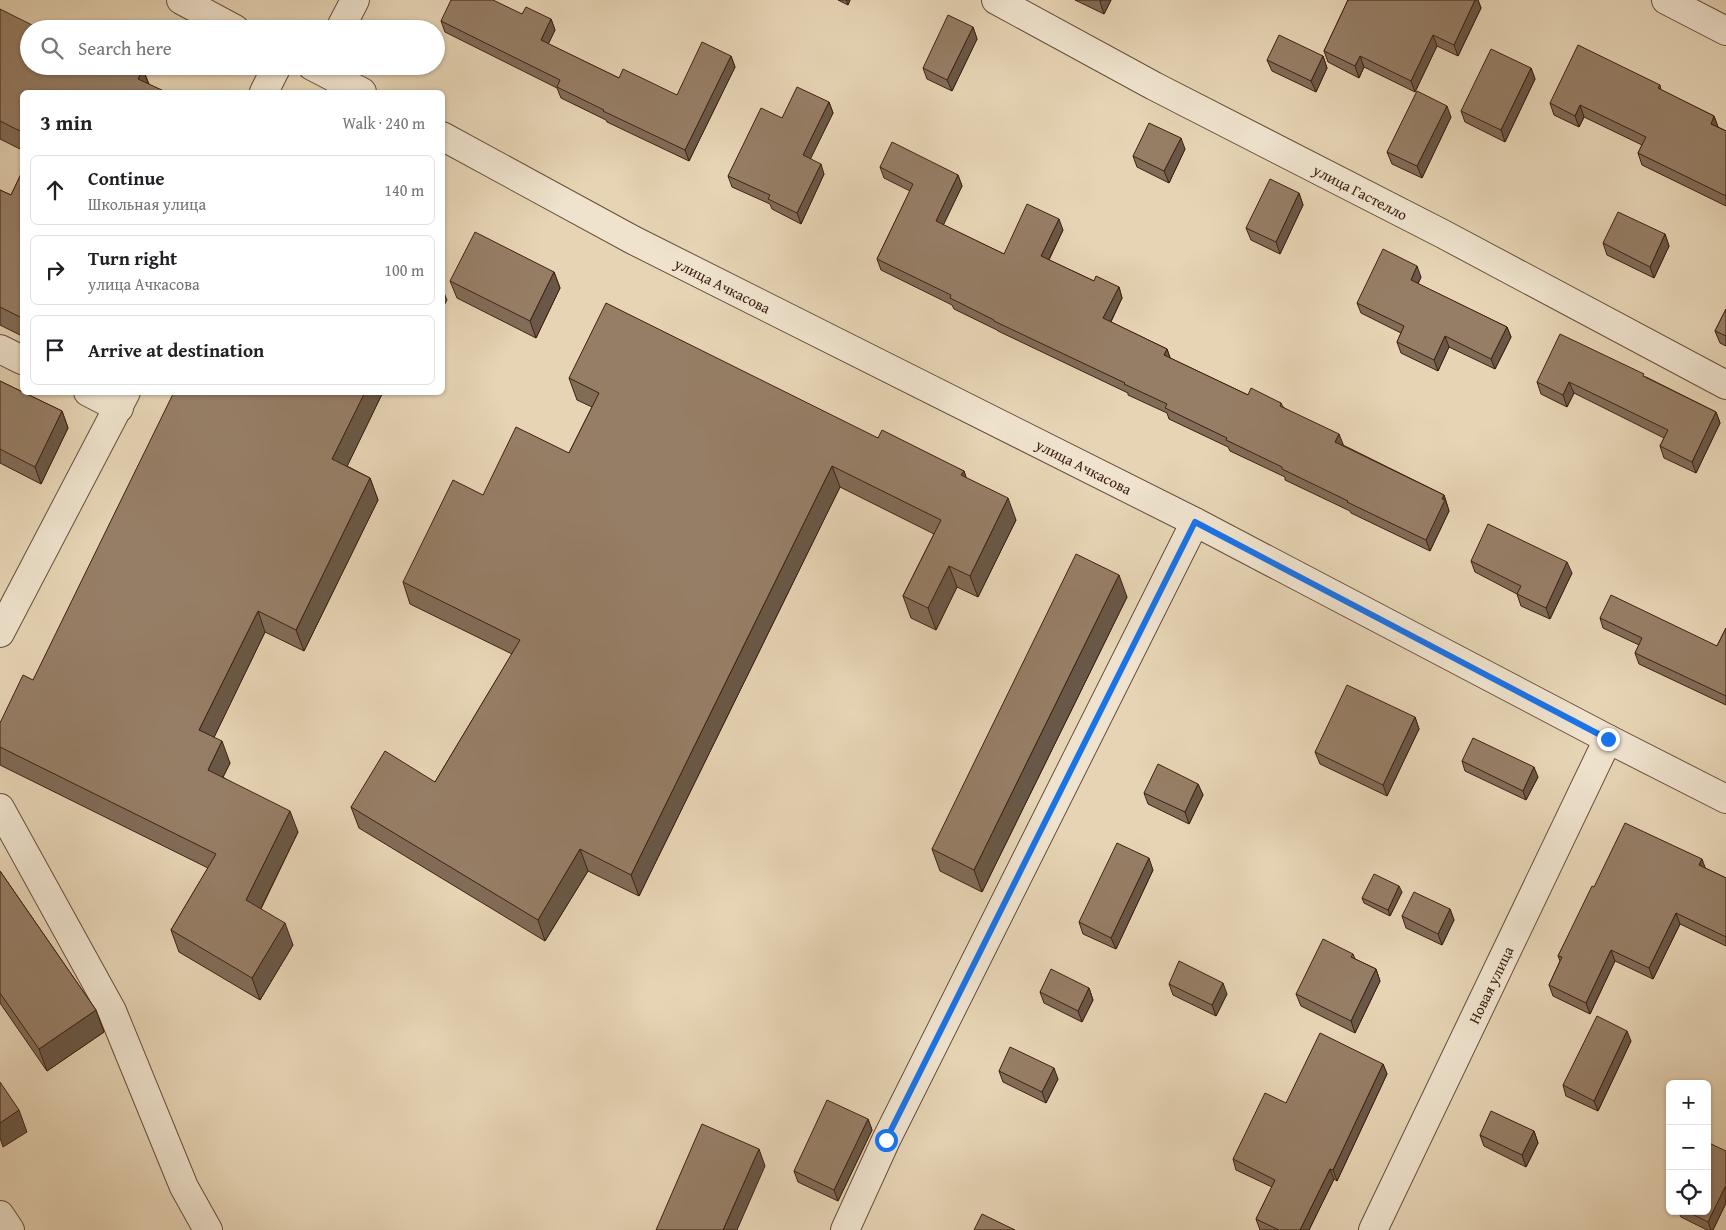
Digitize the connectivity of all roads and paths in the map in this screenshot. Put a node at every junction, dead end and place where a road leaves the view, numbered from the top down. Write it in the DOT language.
graph roads {
  1 [pos="181,0"];
  2 [pos="355,0"];
  3 [pos="996,0"];
  4 [pos="1666,0"];
  5 [pos="218,20"];
  6 [pos="345,20"];
  7 [pos="1726,31"];
  8 [pos="272,75"];
  9 [pos="331,75"];
  10 [pos="265,90"];
  11 [pos="358,90"];
  12 [pos="445,138"];
  13 [pos="0,349"];
  14 [pos="20,359"];
  15 [pos="1726,385"];
  16 [pos="101,395"];
  17 [pos="123,400"];
  18 [pos="1195,522"];
  19 [pos="0,633"];
  20 [pos="1608,739"];
  21 [pos="1726,799"];
  22 [pos="0,808"];
  23 [pos="0,1215"];
  24 [pos="10,1230"];
  25 [pos="208,1230"];
  26 [pos="845,1230"];
  27 [pos="1373,1230"];
  1 -- 5 [label="street"];
  2 -- 6 [label="street"];
  3 -- 15 [label="street, улица Гастелло"];
  4 -- 7 [label="street"];
  8 -- 10 [label="street"];
  9 -- 11 [label="street"];
  12 -- 18 [label="street, улица Ачкасова"];
  13 -- 14 [label="street"];
  16 -- 17 [label="street"];
  17 -- 19 [label="street"];
  18 -- 20 [label="street, улица Ачкасова"];
  18 -- 26 [label="street"];
  20 -- 21 [label="street, улица Ачкасова"];
  20 -- 27 [label="street, Новая улица"];
  22 -- 25 [label="street"];
  23 -- 24 [label="street"];
}
